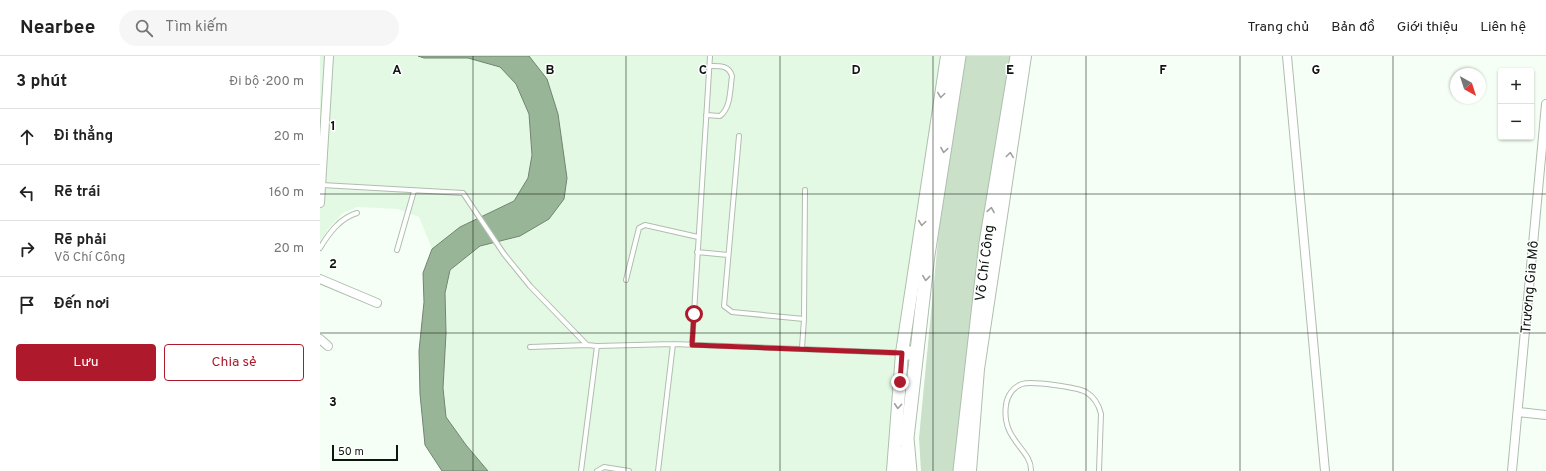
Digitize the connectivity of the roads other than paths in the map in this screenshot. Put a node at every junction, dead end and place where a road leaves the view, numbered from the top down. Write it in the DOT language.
graph roads {
  1 [pos="329,56"];
  2 [pos="710,56"];
  3 [pos="947,56"];
  4 [pos="959,56"];
  5 [pos="1017,56"];
  6 [pos="1025,56"];
  7 [pos="1287,56"];
  8 [pos="710,66"];
  9 [pos="1546,104"];
  10 [pos="706,116"];
  11 [pos="739,136"];
  12 [pos="1542,179"];
  13 [pos="322,185"];
  14 [pos="805,190"];
  15 [pos="414,191"];
  16 [pos="320,203"];
  17 [pos="357,213"];
  18 [pos="698,237"];
  19 [pos="320,248"];
  20 [pos="397,250"];
  21 [pos="697,252"];
  22 [pos="728,255"];
  23 [pos="320,279"];
  24 [pos="626,280"];
  25 [pos="377,303"];
  26 [pos="804,319"];
  27 [pos="320,339"];
  28 [pos="673,344"];
  29 [pos="587,345"];
  30 [pos="692,345"];
  31 [pos="328,346"];
  32 [pos="530,346"];
  33 [pos="597,346"];
  34 [pos="802,348"];
  35 [pos="902,353"];
  36 [pos="917,353"];
  37 [pos="1518,412"];
  38 [pos="1546,415"];
  39 [pos="907,438"];
  40 [pos="581,471"];
  41 [pos="597,471"];
  42 [pos="629,471"];
  43 [pos="658,471"];
  44 [pos="893,471"];
  45 [pos="902,471"];
  46 [pos="910,471"];
  47 [pos="960,471"];
  48 [pos="970,471"];
  49 [pos="1031,471"];
  50 [pos="1099,471"];
  51 [pos="1325,471"];
  52 [pos="1512,471"];
  1 -- 13 [label="street"];
  2 -- 8 [label="lane"];
  3 -- 35 [label="main road, one-way"];
  4 -- 36 [label="highway, one-way"];
  47 -- 5 [label="highway, Võ Chí Công, one-way"];
  48 -- 6 [label="main road, Võ Chí Công, one-way"];
  7 -- 51 [label="street"];
  8 -- 10 [label="lane"];
  8 -- 10 [label="lane"];
  9 -- 12 [label="street, Trương Gia Mô"];
  10 -- 18 [label="lane"];
  11 -- 22 [label="lane"];
  12 -- 37 [label="street, Trương Gia Mô"];
  13 -- 15 [label="lane"];
  13 -- 16 [label="street"];
  14 -- 26 [label="lane"];
  15 -- 20 [label="lane"];
  15 -- 29 [label="lane"];
  17 -- 19 [label="lane"];
  18 -- 21 [label="lane"];
  18 -- 24 [label="lane"];
  21 -- 22 [label="lane"];
  21 -- 30 [label="lane"];
  22 -- 26 [label="lane"];
  23 -- 25 [label="street"];
  26 -- 34 [label="lane"];
  27 -- 31 [label="street"];
  28 -- 30 [label="lane"];
  28 -- 33 [label="lane"];
  28 -- 43 [label="lane"];
  29 -- 32 [label="lane"];
  29 -- 33 [label="lane"];
  30 -- 34 [label="lane"];
  33 -- 40 [label="lane"];
  34 -- 35 [label="lane"];
  35 -- 36 [label="highway"];
  35 -- 44 [label="main road, one-way"];
  36 -- 39 [label="highway"];
  37 -- 38 [label="street"];
  37 -- 52 [label="street, Trương Gia Mô"];
  39 -- 45 [label="main road"];
  39 -- 46 [label="highway"];
  41 -- 42 [label="lane"];
  49 -- 50 [label="lane"];
}
